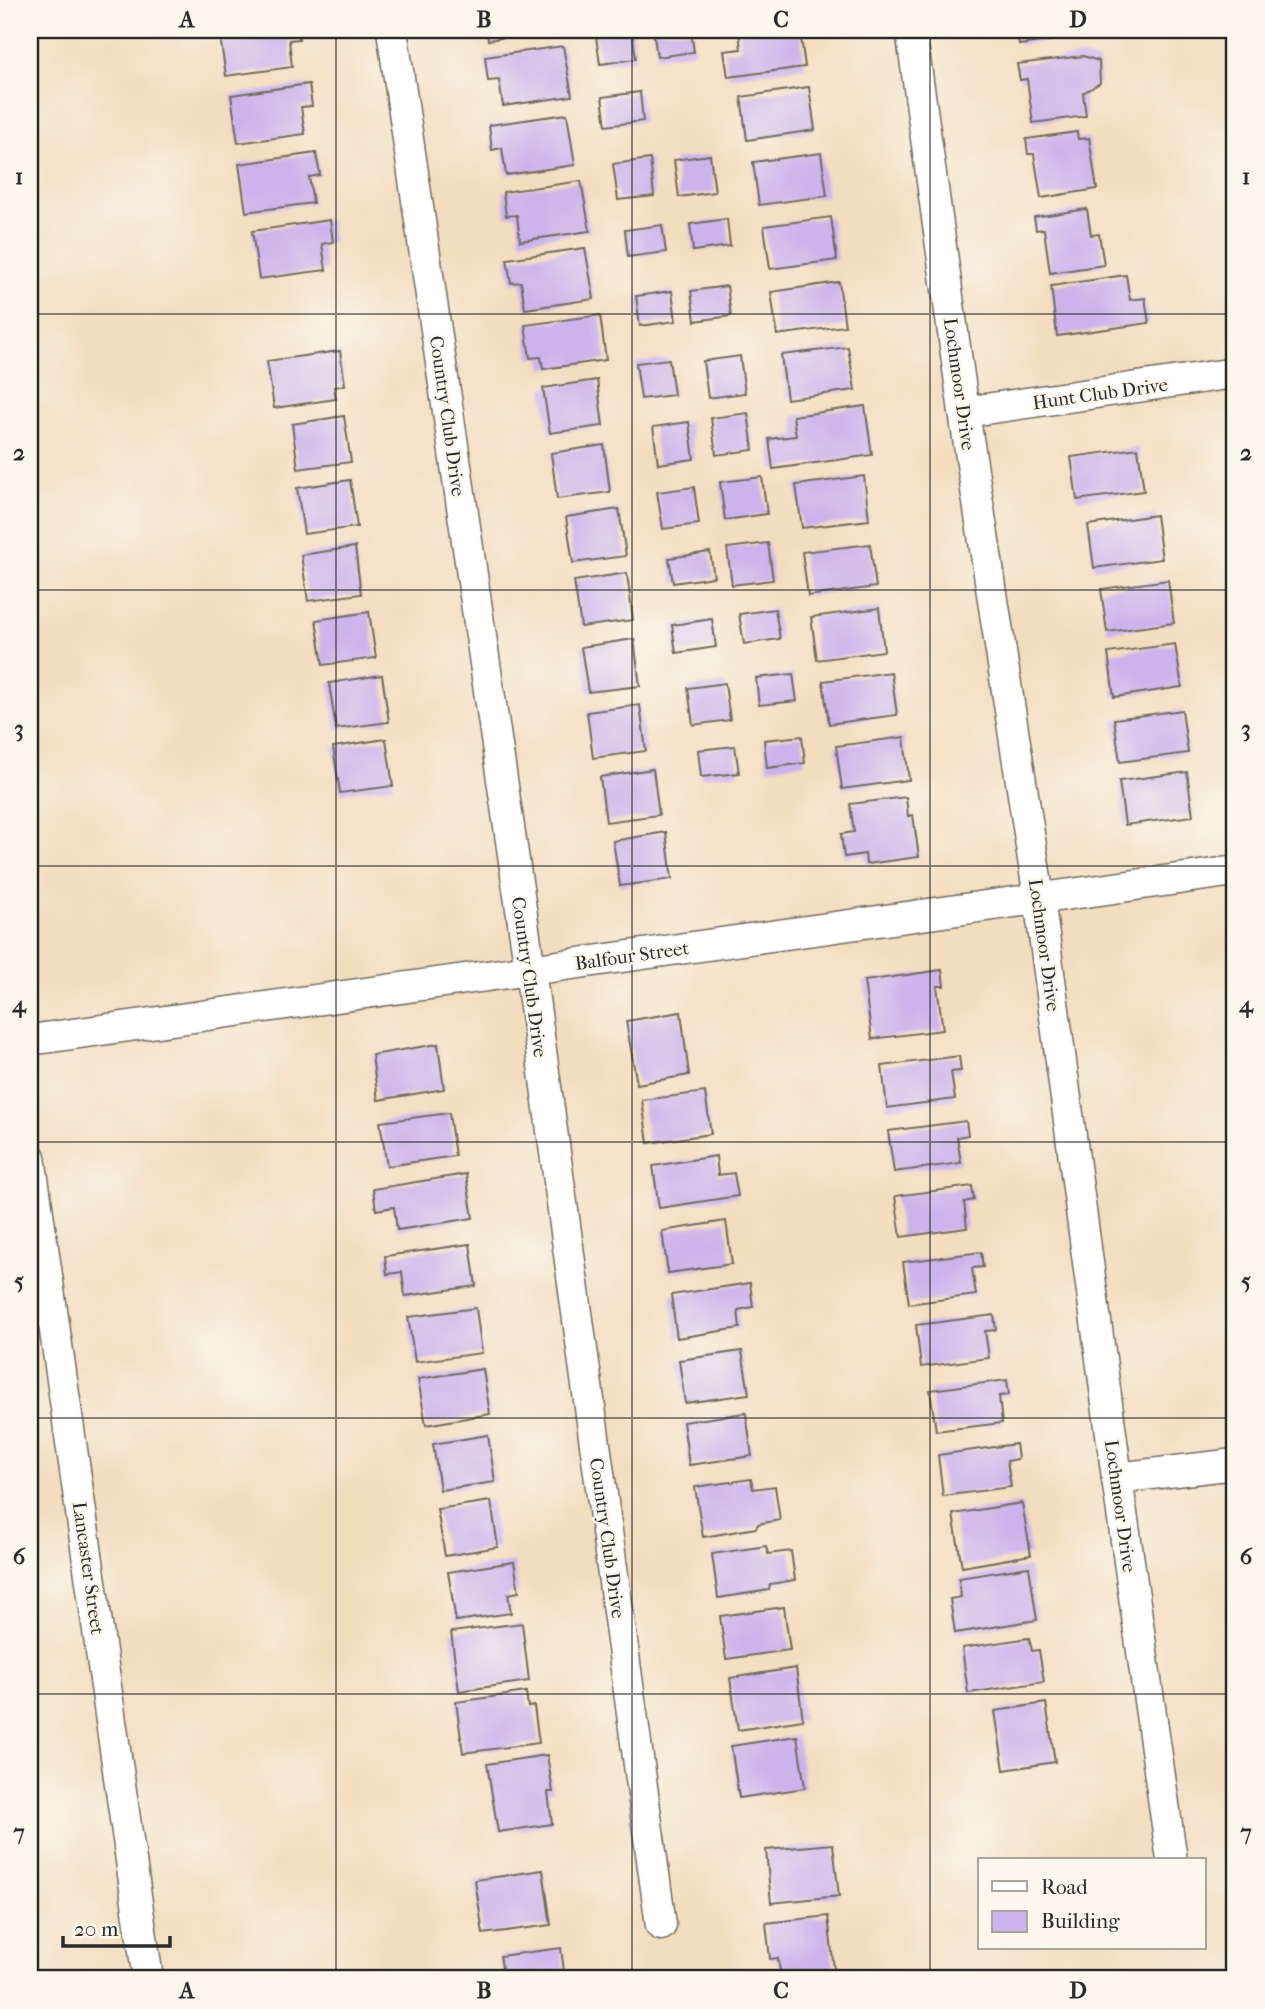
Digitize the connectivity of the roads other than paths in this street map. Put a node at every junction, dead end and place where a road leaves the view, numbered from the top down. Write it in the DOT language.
graph roads {
  1 [pos="392,30"];
  2 [pos="911,30"];
  3 [pos="1235,373"];
  4 [pos="964,412"];
  5 [pos="1235,871"];
  6 [pos="1039,898"];
  7 [pos="530,970"];
  8 [pos="30,1040"];
  9 [pos="30,1157"];
  10 [pos="1235,1464"];
  11 [pos="1117,1478"];
  12 [pos="1172,1858"];
  13 [pos="662,1925"];
  14 [pos="148,1979"];
  1 -- 7 [label="street, Country Club Drive"];
  2 -- 4 [label="street, Lochmoor Drive"];
  3 -- 4 [label="street, Hunt Club Drive"];
  4 -- 6 [label="street, Lochmoor Drive"];
  5 -- 6 [label="street, Balfour Street"];
  6 -- 7 [label="street, Balfour Street"];
  6 -- 11 [label="street, Lochmoor Drive"];
  7 -- 8 [label="street, Balfour Street"];
  7 -- 13 [label="street, Country Club Drive"];
  9 -- 14 [label="street, Lancaster Street"];
  10 -- 11 [label="street"];
  11 -- 12 [label="street, Lochmoor Drive"];
}
